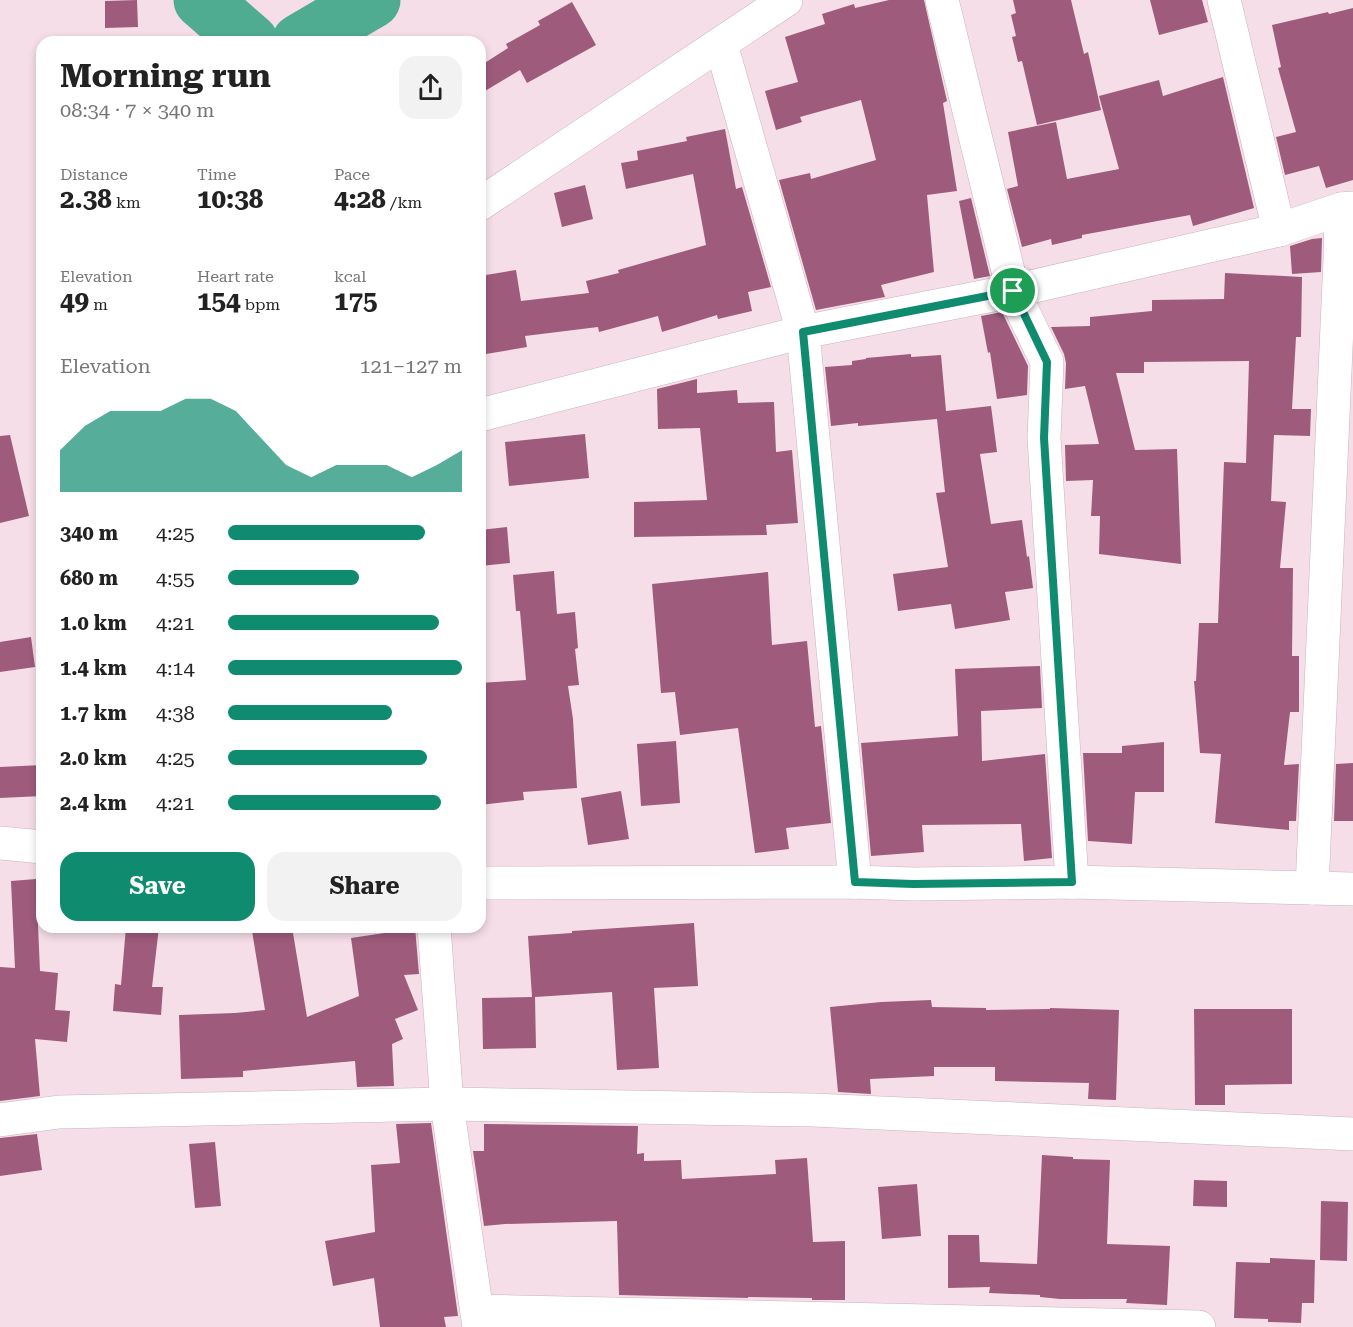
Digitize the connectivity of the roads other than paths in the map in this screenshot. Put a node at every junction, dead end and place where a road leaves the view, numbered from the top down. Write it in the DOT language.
graph roads {
  1 [pos="786,0"];
  2 [pos="942,0"];
  3 [pos="1224,0"];
  4 [pos="722,44"];
  5 [pos="486,200"];
  6 [pos="1347,208"];
  7 [pos="1279,230"];
  8 [pos="1013,291"];
  9 [pos="803,332"];
  10 [pos="486,413"];
  11 [pos="0,843"];
  12 [pos="36,846"];
  13 [pos="855,882"];
  14 [pos="1072,882"];
  15 [pos="486,883"];
  16 [pos="1312,888"];
  17 [pos="1353,889"];
  18 [pos="434,933"];
  19 [pos="447,1104"];
  20 [pos="0,1120"];
  21 [pos="1353,1134"];
  22 [pos="478,1319"];
  23 [pos="1199,1327"];
  1 -- 4 [label="street"];
  2 -- 8 [label="street"];
  3 -- 7 [label="street"];
  4 -- 5 [label="street"];
  4 -- 9 [label="street"];
  6 -- 7 [label="street"];
  6 -- 16 [label="street"];
  7 -- 8 [label="street"];
  8 -- 9 [label="street"];
  8 -- 14 [label="street"];
  9 -- 10 [label="street"];
  9 -- 13 [label="street"];
  11 -- 12 [label="street"];
  13 -- 14 [label="street"];
  13 -- 15 [label="street"];
  14 -- 16 [label="street"];
  16 -- 17 [label="street"];
  18 -- 19 [label="street"];
  19 -- 20 [label="street"];
  19 -- 21 [label="street"];
  19 -- 22 [label="street"];
  22 -- 23 [label="street"];
}
